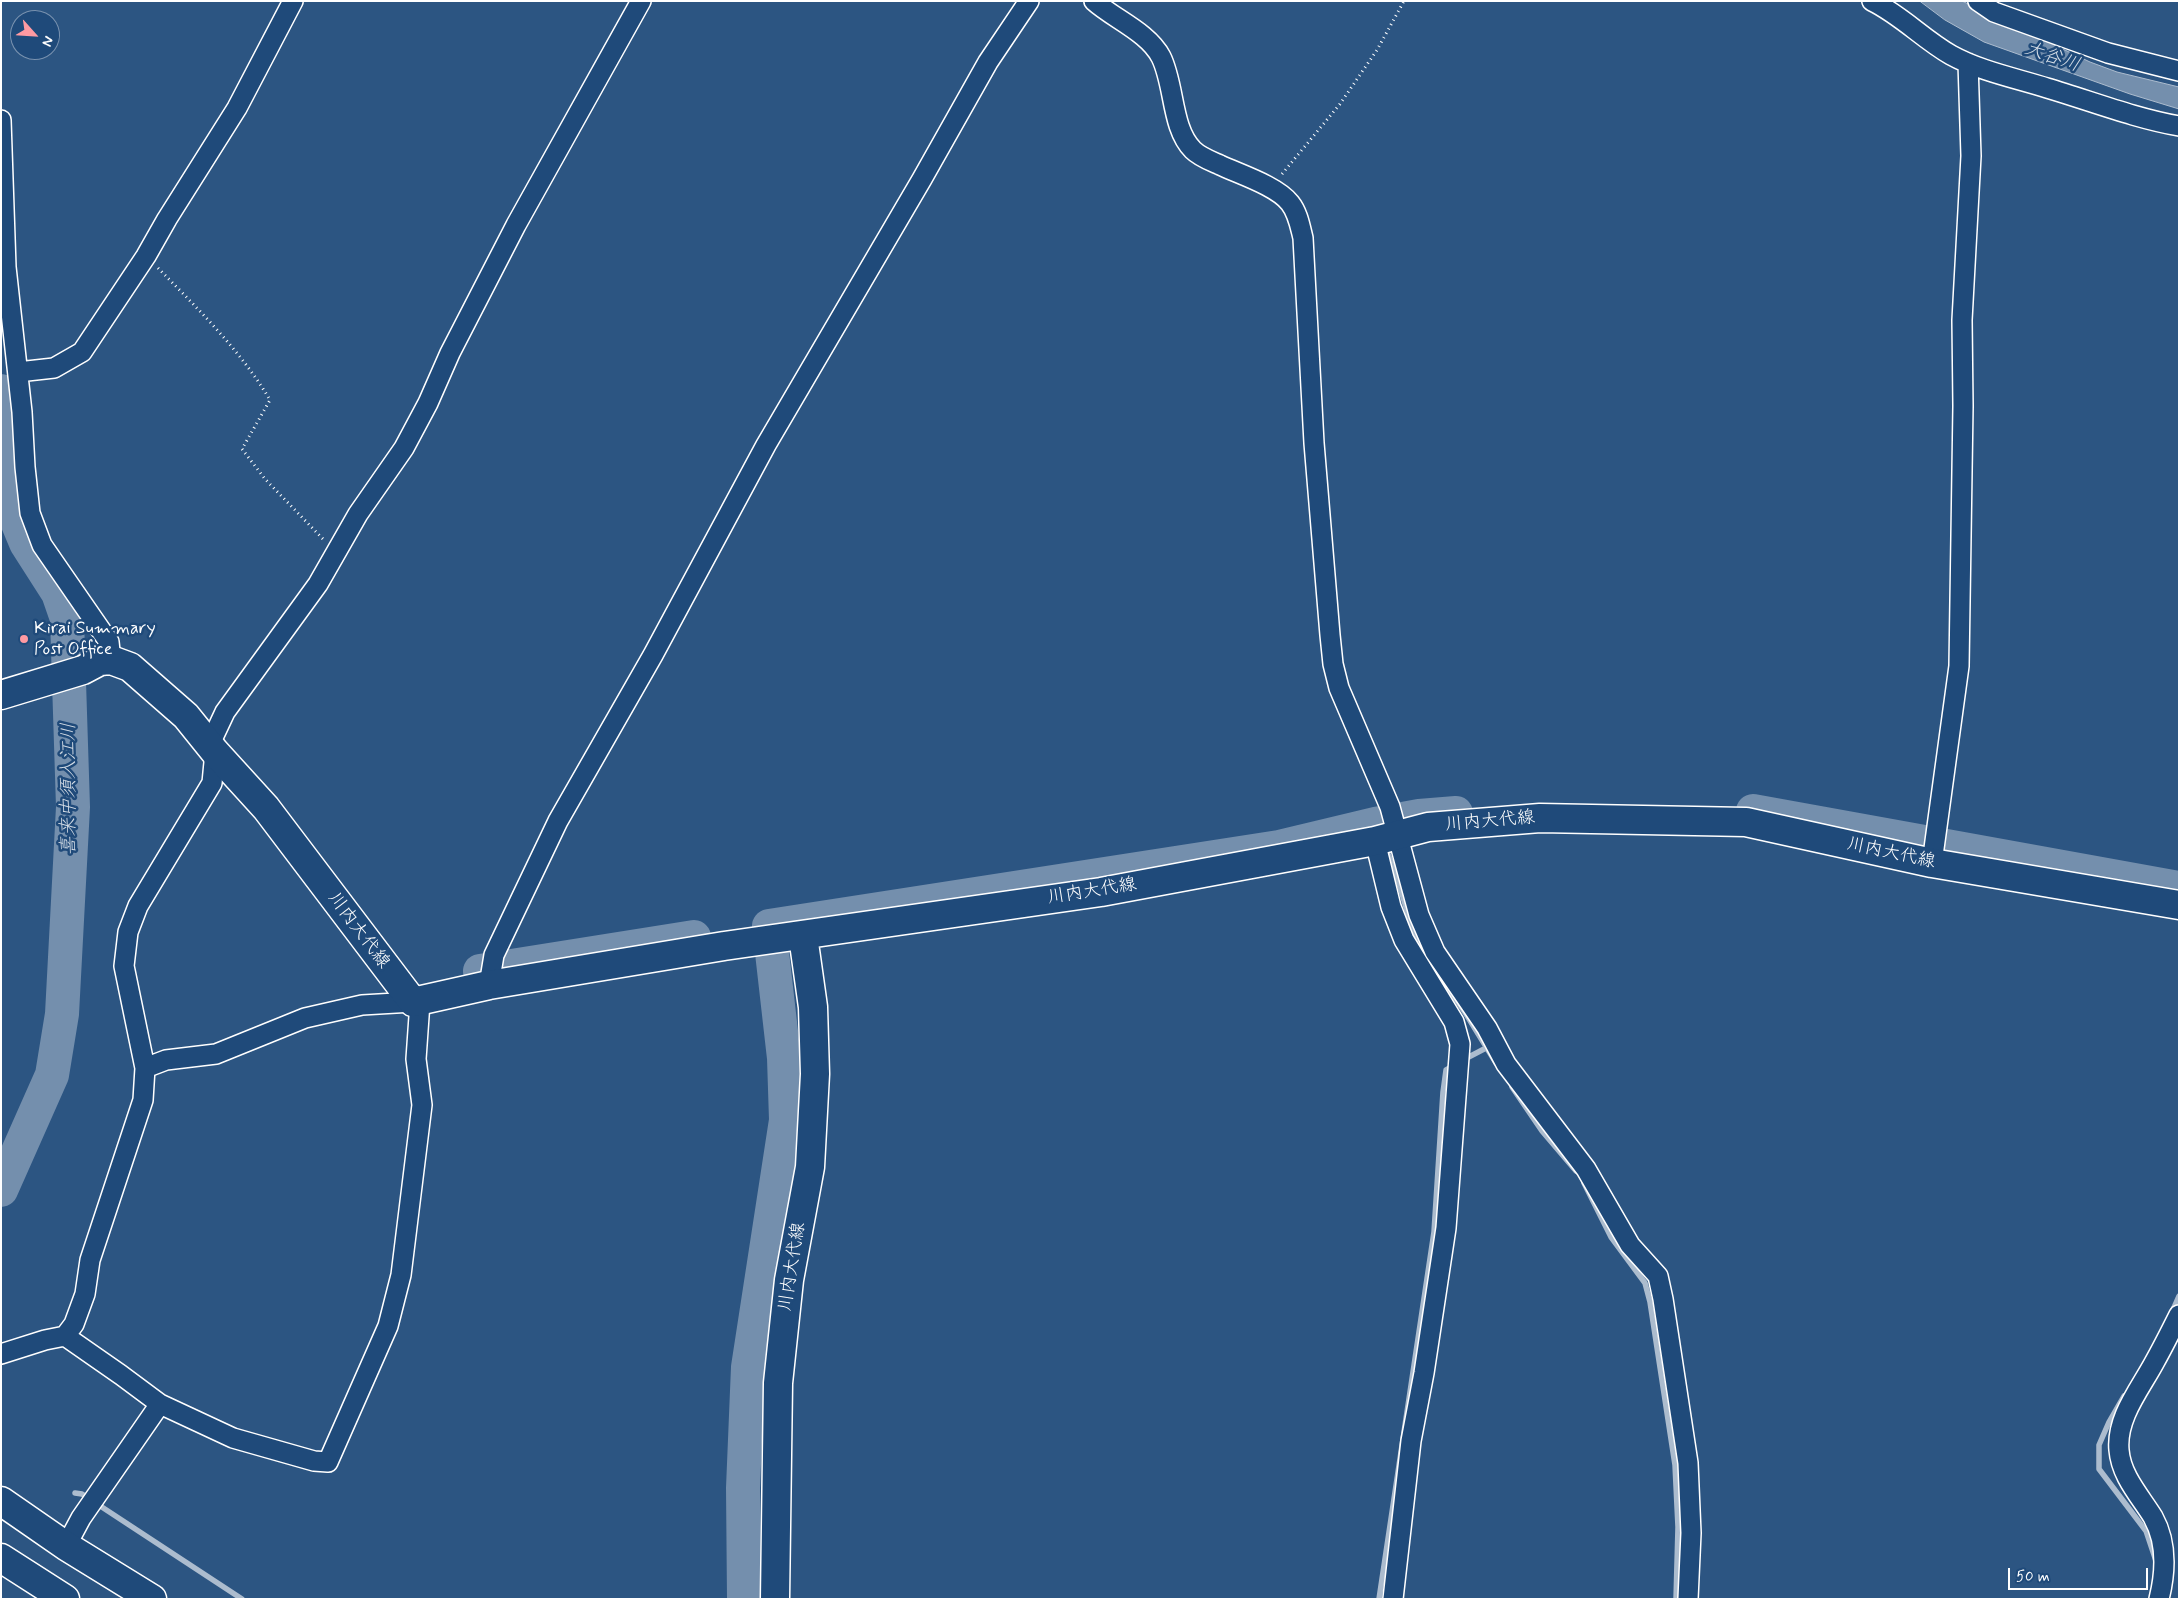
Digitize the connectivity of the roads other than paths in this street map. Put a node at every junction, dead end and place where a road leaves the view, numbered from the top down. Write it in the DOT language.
graph roads {
  1 [pos="293,1"];
  2 [pos="641,1"];
  3 [pos="1029,1"];
  4 [pos="1094,1"];
  5 [pos="1872,1"];
  6 [pos="1978,1"];
  7 [pos="1968,63"];
  8 [pos="2179,71"];
  9 [pos="1,120"];
  10 [pos="2179,126"];
  11 [pos="18,372"];
  12 [pos="111,660"];
  13 [pos="1,695"];
  14 [pos="212,749"];
  15 [pos="1387,836"];
  16 [pos="1932,863"];
  17 [pos="2179,906"];
  18 [pos="803,936"];
  19 [pos="489,983"];
  20 [pos="417,1002"];
  21 [pos="145,1068"];
  22 [pos="2179,1315"];
  23 [pos="65,1336"];
  24 [pos="22,1346"];
  25 [pos="1,1354"];
  26 [pos="1,1368"];
  27 [pos="160,1404"];
  28 [pos="1,1501"];
  29 [pos="66,1546"];
  30 [pos="1,1558"];
  31 [pos="65,1599"];
  32 [pos="152,1599"];
  33 [pos="776,1599"];
  34 [pos="1393,1599"];
  35 [pos="1688,1599"];
  36 [pos="2159,1599"];
  1 -- 11 [label="street"];
  2 -- 14 [label="street"];
  3 -- 19 [label="street"];
  4 -- 15 [label="street"];
  5 -- 7 [label="street"];
  6 -- 8 [label="street"];
  7 -- 10 [label="street"];
  7 -- 16 [label="street"];
  9 -- 11 [label="street"];
  11 -- 12 [label="street"];
  12 -- 13 [label="main road"];
  12 -- 14 [label="main road, 川内大代線"];
  14 -- 20 [label="main road, 川内大代線"];
  14 -- 21 [label="street"];
  15 -- 16 [label="main road, 川内大代線"];
  15 -- 18 [label="main road, 川内大代線"];
  15 -- 34 [label="street"];
  15 -- 35 [label="street"];
  16 -- 17 [label="main road, 川内大代線"];
  18 -- 19 [label="main road, 川内大代線"];
  18 -- 33 [label="main road, 川内大代線"];
  19 -- 20 [label="main road, 川内大代線"];
  20 -- 21 [label="street"];
  20 -- 27 [label="street"];
  21 -- 23 [label="street"];
  22 -- 36 [label="street"];
  23 -- 24 [label="street"];
  23 -- 27 [label="street"];
  24 -- 25 [label="street"];
  24 -- 26 [label="street"];
  27 -- 29 [label="street"];
  28 -- 29 [label="main road"];
  29 -- 32 [label="main road"];
  30 -- 31 [label="main road"];
}
